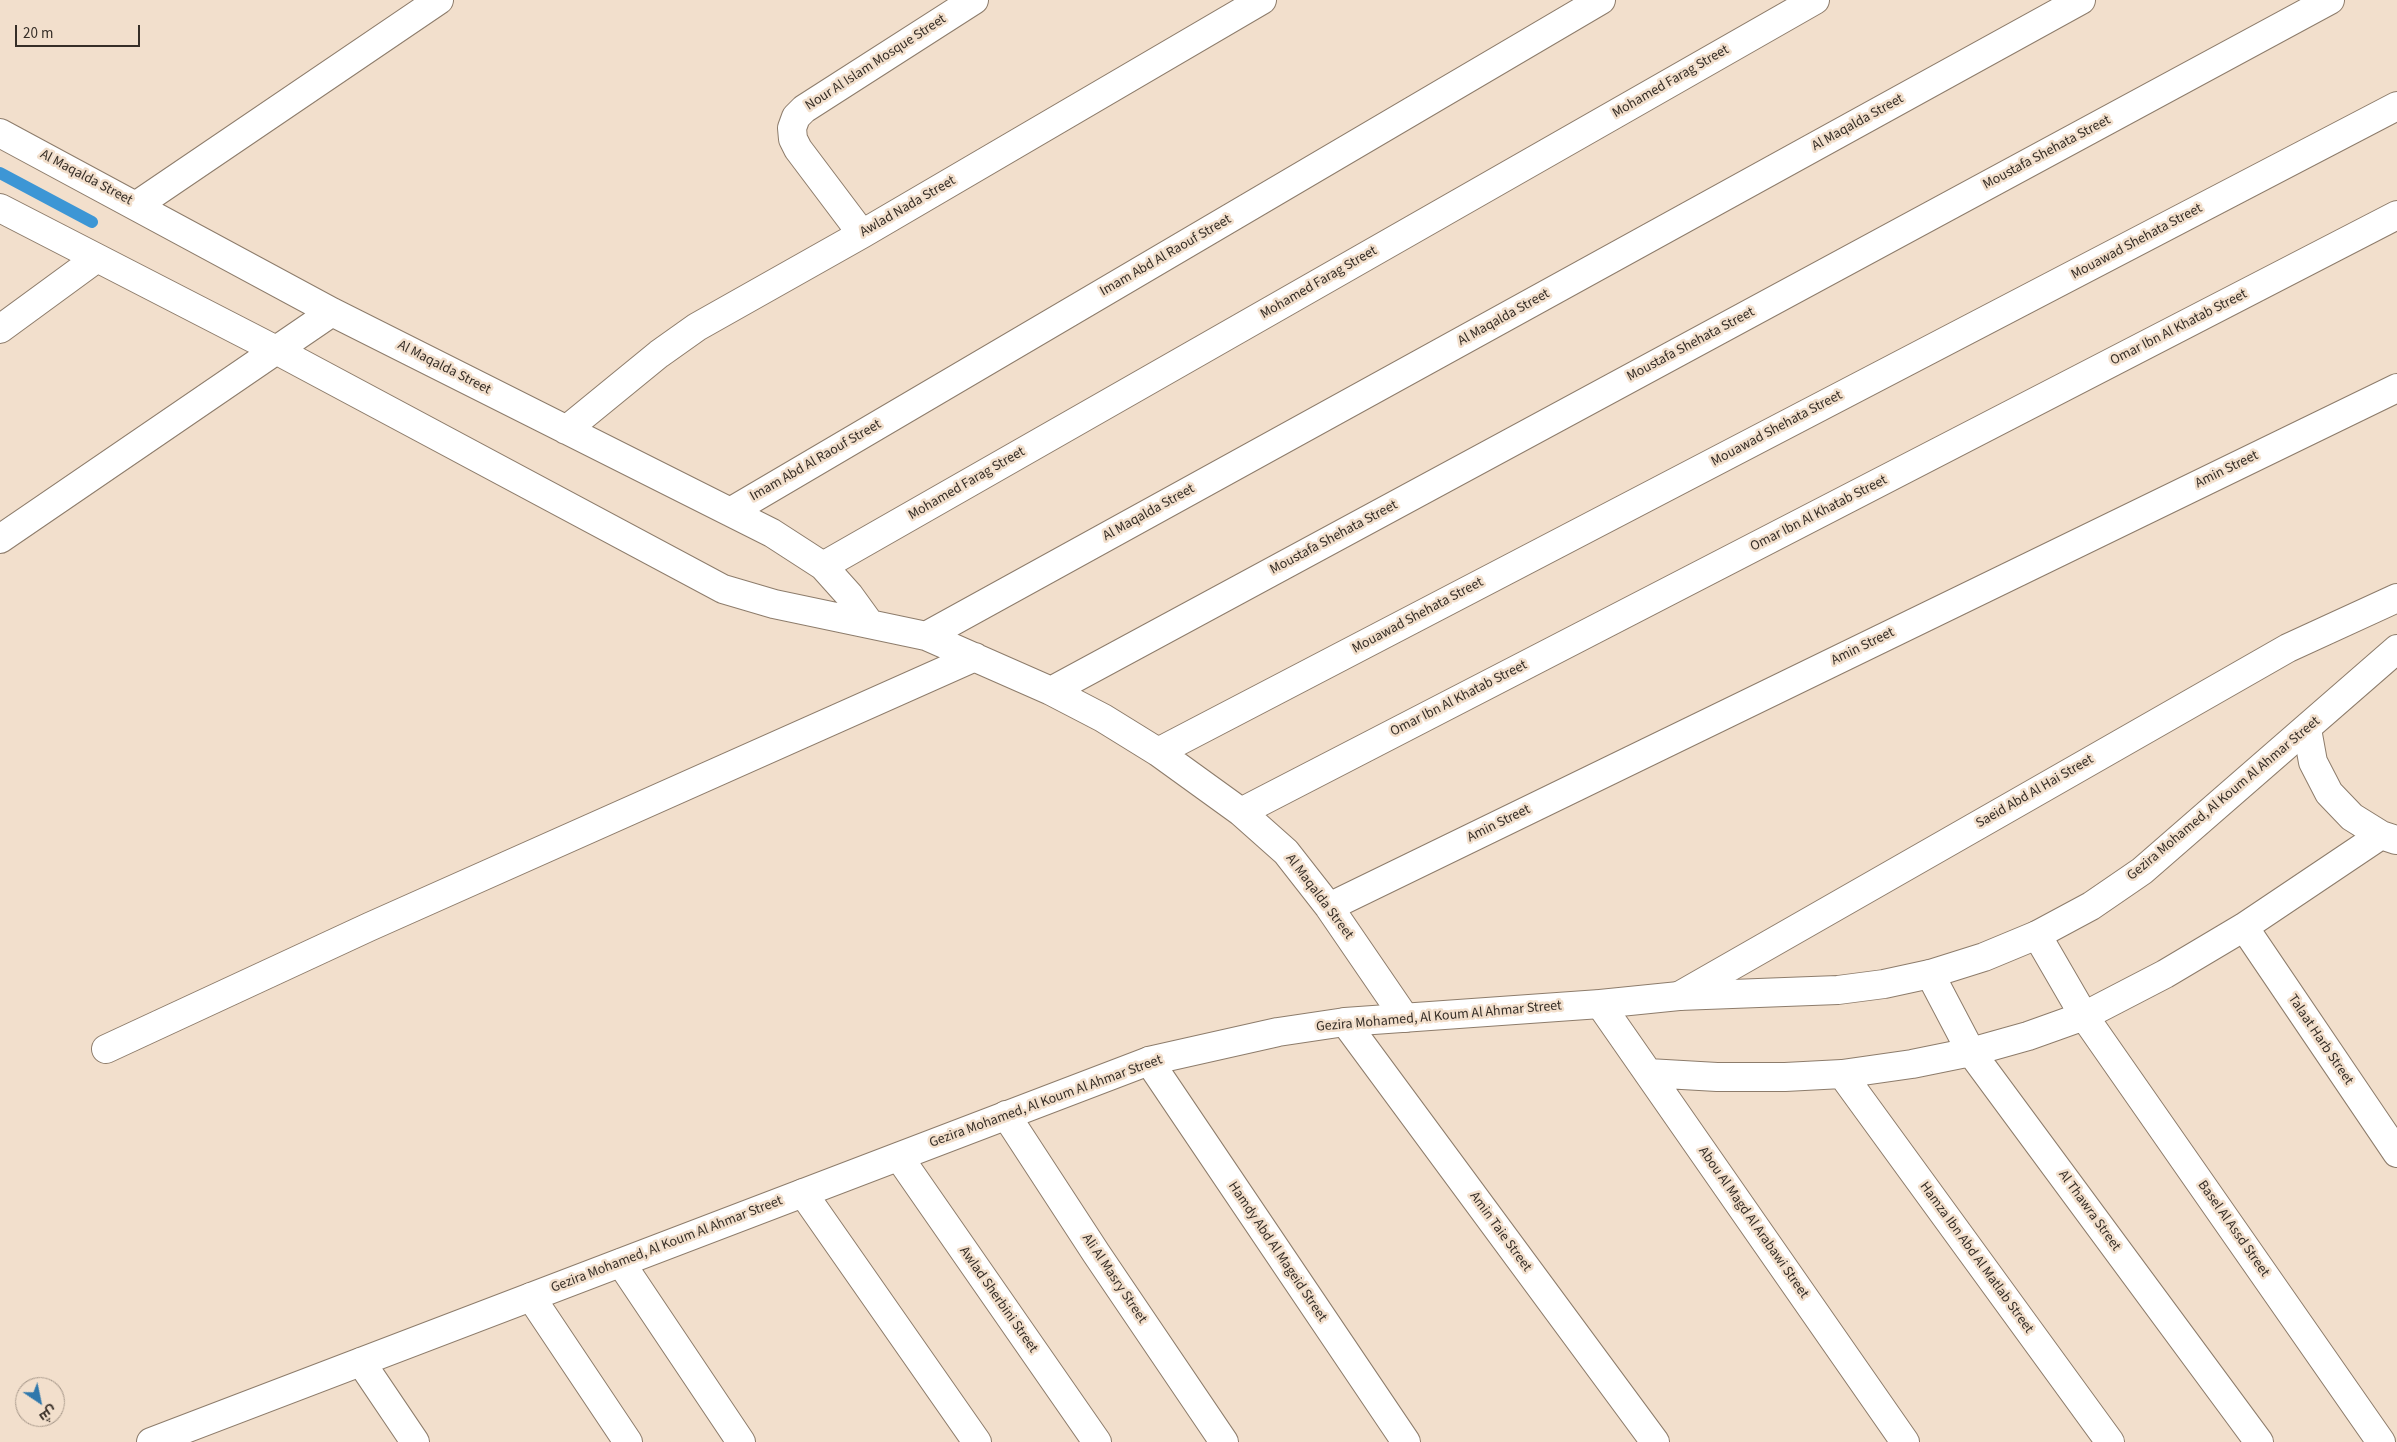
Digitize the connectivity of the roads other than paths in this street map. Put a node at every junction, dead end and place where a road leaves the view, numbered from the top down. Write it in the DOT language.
graph roads {
  1 [pos="439,0"];
  2 [pos="974,0"];
  3 [pos="1262,0"];
  4 [pos="1601,0"];
  5 [pos="1815,0"];
  6 [pos="2081,0"];
  7 [pos="2330,0"];
  8 [pos="2397,106"];
  9 [pos="0,133"];
  10 [pos="137,205"];
  11 [pos="0,208"];
  12 [pos="2397,215"];
  13 [pos="862,234"];
  14 [pos="97,258"];
  15 [pos="332,312"];
  16 [pos="0,328"];
  17 [pos="276,350"];
  18 [pos="2397,388"];
  19 [pos="566,430"];
  20 [pos="730,512"];
  21 [pos="0,539"];
  22 [pos="822,566"];
  23 [pos="2397,598"];
  24 [pos="870,624"];
  25 [pos="926,636"];
  26 [pos="2397,649"];
  27 [pos="975,657"];
  28 [pos="1051,691"];
  29 [pos="2307,729"];
  30 [pos="1158,752"];
  31 [pos="1241,812"];
  32 [pos="2391,841"];
  33 [pos="1329,907"];
  34 [pos="2244,927"];
  35 [pos="2037,935"];
  36 [pos="1930,974"];
  37 [pos="1679,996"];
  38 [pos="1600,1004"];
  39 [pos="2084,1016"];
  40 [pos="1405,1018"];
  41 [pos="1345,1022"];
  42 [pos="106,1049"];
  43 [pos="1971,1052"];
  44 [pos="1149,1061"];
  45 [pos="1648,1073"];
  46 [pos="1842,1074"];
  47 [pos="1006,1115"];
  48 [pos="2397,1153"];
  49 [pos="899,1157"];
  50 [pos="803,1193"];
  51 [pos="621,1262"];
  52 [pos="531,1297"];
  53 [pos="361,1362"];
  54 [pos="151,1442"];
  55 [pos="415,1442"];
  56 [pos="628,1442"];
  57 [pos="741,1442"];
  58 [pos="977,1442"];
  59 [pos="1097,1442"];
  60 [pos="1224,1442"];
  61 [pos="1406,1442"];
  62 [pos="1655,1442"];
  63 [pos="1905,1442"];
  64 [pos="2110,1442"];
  65 [pos="2259,1442"];
  66 [pos="2381,1442"];
  1 -- 10 [label="street"];
  2 -- 13 [label="street, Nour Al Islam Mosque Street"];
  3 -- 13 [label="street, Awlad Nada Street"];
  4 -- 20 [label="street, Imam Abd Al Raouf Street"];
  5 -- 22 [label="street, Mohamed Farag Street"];
  6 -- 25 [label="street, Al Maqalda Street"];
  7 -- 28 [label="street, Moustafa Shehata Street"];
  8 -- 30 [label="street, Mouawad Shehata Street"];
  9 -- 10 [label="street, Al Maqalda Street"];
  10 -- 15 [label="street, Al Maqalda Street"];
  11 -- 14 [label="street, Al Maqalda Street"];
  12 -- 31 [label="street, Omar Ibn Al Khatab Street"];
  13 -- 19 [label="street, Awlad Nada Street"];
  14 -- 16 [label="street"];
  14 -- 17 [label="street, Al Maqalda Street"];
  15 -- 17 [label="street"];
  15 -- 19 [label="street, Al Maqalda Street"];
  17 -- 21 [label="street"];
  17 -- 24 [label="street, Al Maqalda Street"];
  18 -- 33 [label="street, Amin Street"];
  19 -- 20 [label="street, Al Maqalda Street"];
  20 -- 22 [label="street, Al Maqalda Street"];
  22 -- 24 [label="street, Al Maqalda Street"];
  23 -- 37 [label="street, Saeid Abd Al Hai Street"];
  24 -- 25 [label="street, Al Maqalda Street"];
  25 -- 27 [label="street, Al Maqalda Street"];
  26 -- 29 [label="street, Gezira Mohamed, Al Koum Al Ahmar Street"];
  27 -- 28 [label="street, Al Maqalda Street"];
  27 -- 42 [label="street"];
  28 -- 30 [label="street, Al Maqalda Street"];
  29 -- 32 [label="street"];
  29 -- 35 [label="street, Gezira Mohamed, Al Koum Al Ahmar Street"];
  30 -- 31 [label="street, Al Maqalda Street"];
  31 -- 33 [label="street, Al Maqalda Street"];
  32 -- 34 [label="street"];
  33 -- 40 [label="street, Al Maqalda Street"];
  34 -- 39 [label="street"];
  34 -- 48 [label="street, Talaat Harb Street"];
  35 -- 36 [label="street, Gezira Mohamed, Al Koum Al Ahmar Street"];
  35 -- 39 [label="street, Basel Al Assd Street"];
  36 -- 37 [label="street, Gezira Mohamed, Al Koum Al Ahmar Street"];
  36 -- 43 [label="street, Al Thawra Street"];
  37 -- 38 [label="street, Gezira Mohamed, Al Koum Al Ahmar Street"];
  38 -- 40 [label="street, Gezira Mohamed, Al Koum Al Ahmar Street"];
  38 -- 45 [label="street, Abou Al Magd Al Arabawi Street"];
  39 -- 43 [label="street"];
  39 -- 66 [label="street, Basel Al Assd Street"];
  40 -- 41 [label="street, Gezira Mohamed, Al Koum Al Ahmar Street"];
  41 -- 44 [label="street, Gezira Mohamed, Al Koum Al Ahmar Street"];
  41 -- 62 [label="street, Amin Taie Street"];
  43 -- 46 [label="street"];
  43 -- 65 [label="street, Al Thawra Street"];
  44 -- 47 [label="street, Gezira Mohamed, Al Koum Al Ahmar Street"];
  44 -- 61 [label="street, Hamdy Abd Al Mageid Street"];
  45 -- 46 [label="street"];
  45 -- 63 [label="street, Abou Al Magd Al Arabawi Street"];
  46 -- 64 [label="street, Hamza Ibn Abd Al Matlab Street"];
  47 -- 49 [label="street, Gezira Mohamed, Al Koum Al Ahmar Street"];
  47 -- 60 [label="street, Ali Al Masry Street"];
  49 -- 50 [label="street, Gezira Mohamed, Al Koum Al Ahmar Street"];
  49 -- 59 [label="street, Awlad Sherbini Street"];
  50 -- 51 [label="street, Gezira Mohamed, Al Koum Al Ahmar Street"];
  50 -- 58 [label="street"];
  51 -- 52 [label="street, Gezira Mohamed, Al Koum Al Ahmar Street"];
  51 -- 57 [label="street"];
  52 -- 53 [label="street, Gezira Mohamed, Al Koum Al Ahmar Street"];
  52 -- 56 [label="street"];
  53 -- 54 [label="street, Gezira Mohamed, Al Koum Al Ahmar Street"];
  53 -- 55 [label="street"];
}
